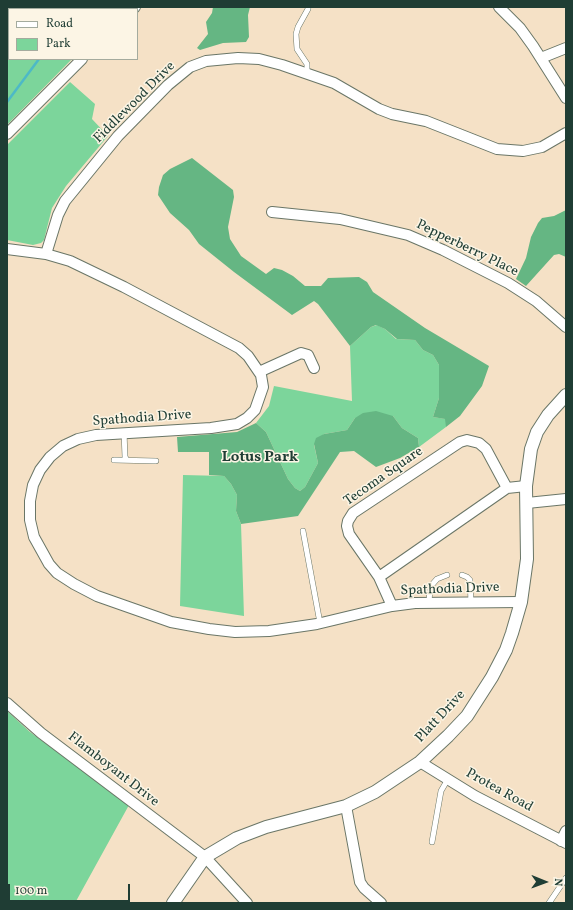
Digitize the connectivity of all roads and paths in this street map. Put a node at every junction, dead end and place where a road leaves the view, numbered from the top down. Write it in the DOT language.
graph roads {
  1 [pos="499,7"];
  2 [pos="308,9"];
  3 [pos="566,48"];
  4 [pos="541,58"];
  5 [pos="81,60"];
  6 [pos="307,73"];
  7 [pos="566,98"];
  8 [pos="566,133"];
  9 [pos="7,134"];
  10 [pos="272,212"];
  11 [pos="7,249"];
  12 [pos="46,254"];
  13 [pos="566,327"];
  14 [pos="314,368"];
  15 [pos="259,372"];
  16 [pos="566,395"];
  17 [pos="124,432"];
  18 [pos="114,460"];
  19 [pos="127,460"];
  20 [pos="156,461"];
  21 [pos="526,486"];
  22 [pos="507,488"];
  23 [pos="566,499"];
  24 [pos="527,503"];
  25 [pos="304,531"];
  26 [pos="447,575"];
  27 [pos="462,575"];
  28 [pos="379,577"];
  29 [pos="471,602"];
  30 [pos="521,602"];
  31 [pos="429,603"];
  32 [pos="392,606"];
  33 [pos="320,623"];
  34 [pos="7,703"];
  35 [pos="420,762"];
  36 [pos="448,779"];
  37 [pos="346,806"];
  38 [pos="566,831"];
  39 [pos="432,842"];
  40 [pos="563,842"];
  41 [pos="205,857"];
  42 [pos="566,878"];
  43 [pos="173,903"];
  44 [pos="247,903"];
  45 [pos="381,903"];
  46 [pos="549,903"];
  1 -- 4 [label="street"];
  2 -- 6 [label="lane"];
  3 -- 4 [label="street"];
  4 -- 7 [label="street"];
  5 -- 9 [label="street"];
  6 -- 8 [label="street, Fiddlewood Drive"];
  6 -- 12 [label="street, Fiddlewood Drive"];
  10 -- 13 [label="street, Pepperberry Place"];
  11 -- 12 [label="street, Spathodia Drive"];
  12 -- 15 [label="street, Spathodia Drive"];
  14 -- 15 [label="street"];
  15 -- 17 [label="street, Spathodia Drive"];
  16 -- 21 [label="street, Platt Drive"];
  17 -- 19 [label="lane"];
  17 -- 33 [label="street, Spathodia Drive"];
  18 -- 19 [label="lane"];
  19 -- 20 [label="lane"];
  21 -- 22 [label="street"];
  21 -- 24 [label="street, Platt Drive"];
  22 -- 28 [label="street"];
  22 -- 28 [label="street, Tecoma Square"];
  23 -- 24 [label="street"];
  24 -- 30 [label="street, Platt Drive"];
  25 -- 33 [label="lane"];
  26 -- 31 [label="lane"];
  27 -- 29 [label="lane"];
  28 -- 32 [label="street, Tecoma Square"];
  29 -- 30 [label="street, Spathodia Drive"];
  29 -- 31 [label="street, Spathodia Drive"];
  30 -- 35 [label="street, Platt Drive"];
  31 -- 32 [label="street, Spathodia Drive"];
  32 -- 33 [label="street, Spathodia Drive"];
  34 -- 41 [label="street, Flamboyant Drive"];
  35 -- 36 [label="street, Protea Road"];
  35 -- 37 [label="street, Platt Drive"];
  36 -- 39 [label="lane"];
  36 -- 40 [label="street, Protea Road"];
  37 -- 41 [label="street, Platt Drive"];
  37 -- 45 [label="street"];
  38 -- 40 [label="street"];
  41 -- 43 [label="street, Platt Drive"];
  41 -- 44 [label="street, Flamboyant Drive"];
  42 -- 46 [label="lane"];
}
